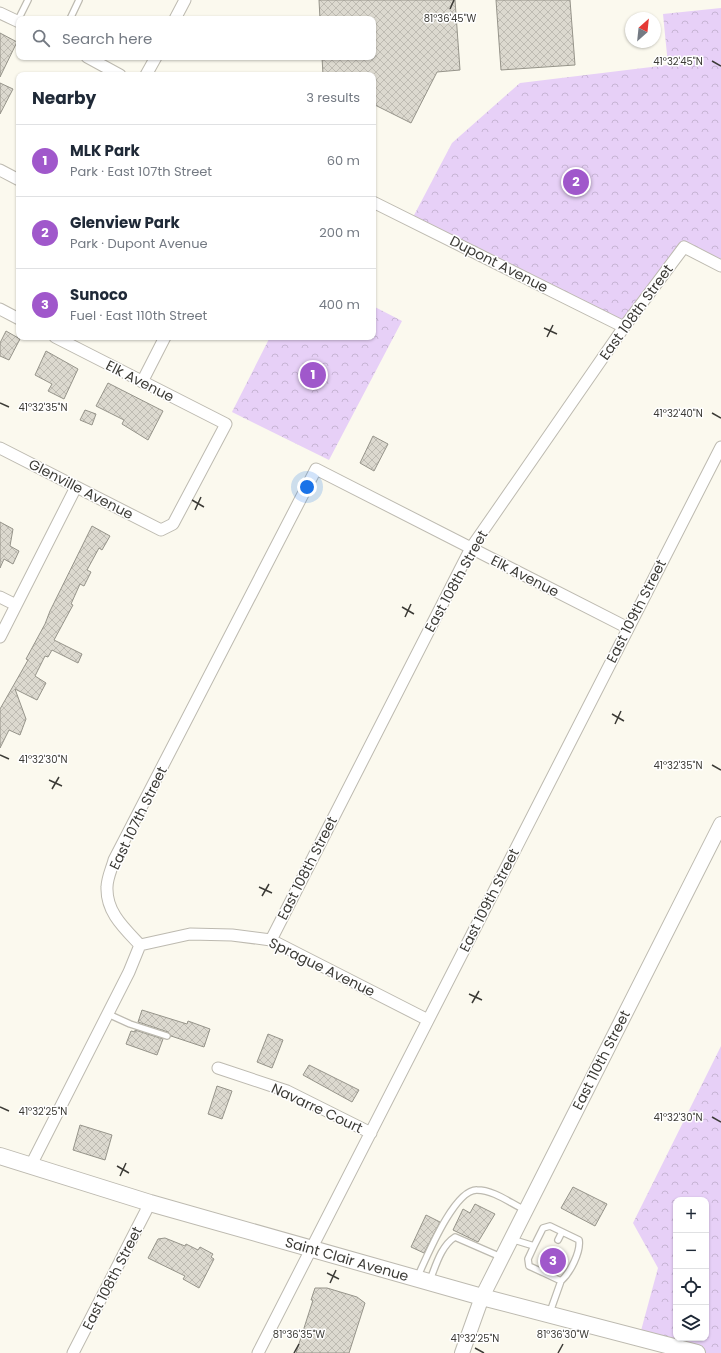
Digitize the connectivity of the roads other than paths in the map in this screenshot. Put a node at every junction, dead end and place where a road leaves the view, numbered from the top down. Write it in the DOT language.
graph roads {
  1 [pos="28,0"];
  2 [pos="79,0"];
  3 [pos="185,0"];
  4 [pos="0,13"];
  5 [pos="21,16"];
  6 [pos="71,16"];
  7 [pos="177,16"];
  8 [pos="16,21"];
  9 [pos="92,60"];
  10 [pos="154,60"];
  11 [pos="114,72"];
  12 [pos="148,72"];
  13 [pos="0,170"];
  14 [pos="16,178"];
  15 [pos="376,203"];
  16 [pos="721,266"];
  17 [pos="0,309"];
  18 [pos="16,317"];
  19 [pos="624,327"];
  20 [pos="61,340"];
  21 [pos="163,340"];
  22 [pos="142,382"];
  23 [pos="721,447"];
  24 [pos="0,448"];
  25 [pos="316,469"];
  26 [pos="76,487"];
  27 [pos="161,530"];
  28 [pos="471,548"];
  29 [pos="0,597"];
  30 [pos="16,605"];
  31 [pos="628,628"];
  32 [pos="0,637"];
  33 [pos="721,824"];
  34 [pos="271,940"];
  35 [pos="140,945"];
  36 [pos="108,1014"];
  37 [pos="428,1020"];
  38 [pos="167,1036"];
  39 [pos="218,1068"];
  40 [pos="370,1133"];
  41 [pos="0,1156"];
  42 [pos="31,1165"];
  43 [pos="150,1202"];
  44 [pos="525,1210"];
  45 [pos="562,1232"];
  46 [pos="510,1239"];
  47 [pos="558,1240"];
  48 [pos="534,1246"];
  49 [pos="312,1248"];
  50 [pos="501,1258"];
  51 [pos="423,1280"];
  52 [pos="561,1281"];
  53 [pos="482,1297"];
  54 [pos="550,1315"];
  55 [pos="73,1353"];
  56 [pos="258,1353"];
  57 [pos="462,1353"];
  58 [pos="697,1353"];
  1 -- 5 [label="lane"];
  2 -- 6 [label="lane"];
  3 -- 7 [label="street"];
  4 -- 8 [label="street"];
  9 -- 11 [label="street"];
  10 -- 12 [label="street"];
  13 -- 14 [label="street"];
  15 -- 19 [label="street, Dupont Avenue"];
  16 -- 19 [label="street, East 108th Street"];
  17 -- 18 [label="street"];
  19 -- 28 [label="street, East 108th Street"];
  20 -- 22 [label="street, Elk Avenue"];
  21 -- 22 [label="street"];
  22 -- 27 [label="street, Elk Avenue"];
  23 -- 31 [label="street, East 109th Street"];
  24 -- 26 [label="street, Glenville Avenue"];
  25 -- 28 [label="street, Elk Avenue"];
  25 -- 35 [label="street, East 107th Street"];
  26 -- 27 [label="street, Glenville Avenue"];
  26 -- 30 [label="street"];
  28 -- 31 [label="street, Elk Avenue"];
  28 -- 34 [label="street, East 108th Street"];
  29 -- 30 [label="street"];
  30 -- 32 [label="street"];
  31 -- 37 [label="street, East 109th Street"];
  33 -- 44 [label="street, East 110th Street"];
  34 -- 35 [label="street, Sprague Avenue"];
  34 -- 37 [label="street, Sprague Avenue"];
  35 -- 36 [label="street"];
  36 -- 38 [label="lane"];
  36 -- 42 [label="street"];
  37 -- 40 [label="street, East 109th Street"];
  39 -- 40 [label="street, Navarre Court"];
  40 -- 49 [label="street, East 109th Street"];
  41 -- 42 [label="main road, Saint Clair Avenue"];
  42 -- 43 [label="main road, Saint Clair Avenue"];
  43 -- 49 [label="main road, Saint Clair Avenue"];
  43 -- 55 [label="street, East 108th Street"];
  44 -- 46 [label="street, East 110th Street"];
  44 -- 51 [label="lane"];
  45 -- 47 [label="lane"];
  45 -- 48 [label="lane"];
  45 -- 52 [label="lane"];
  46 -- 48 [label="lane"];
  46 -- 50 [label="street, East 110th Street"];
  48 -- 52 [label="lane"];
  49 -- 51 [label="main road, Saint Clair Avenue"];
  49 -- 56 [label="street, East 109th Street"];
  50 -- 51 [label="lane"];
  50 -- 53 [label="street, East 110th Street"];
  51 -- 53 [label="main road, Saint Clair Avenue"];
  52 -- 54 [label="lane"];
  53 -- 54 [label="main road, Saint Clair Avenue"];
  53 -- 57 [label="street, East 110th Street"];
  54 -- 58 [label="main road, Saint Clair Avenue"];
}
